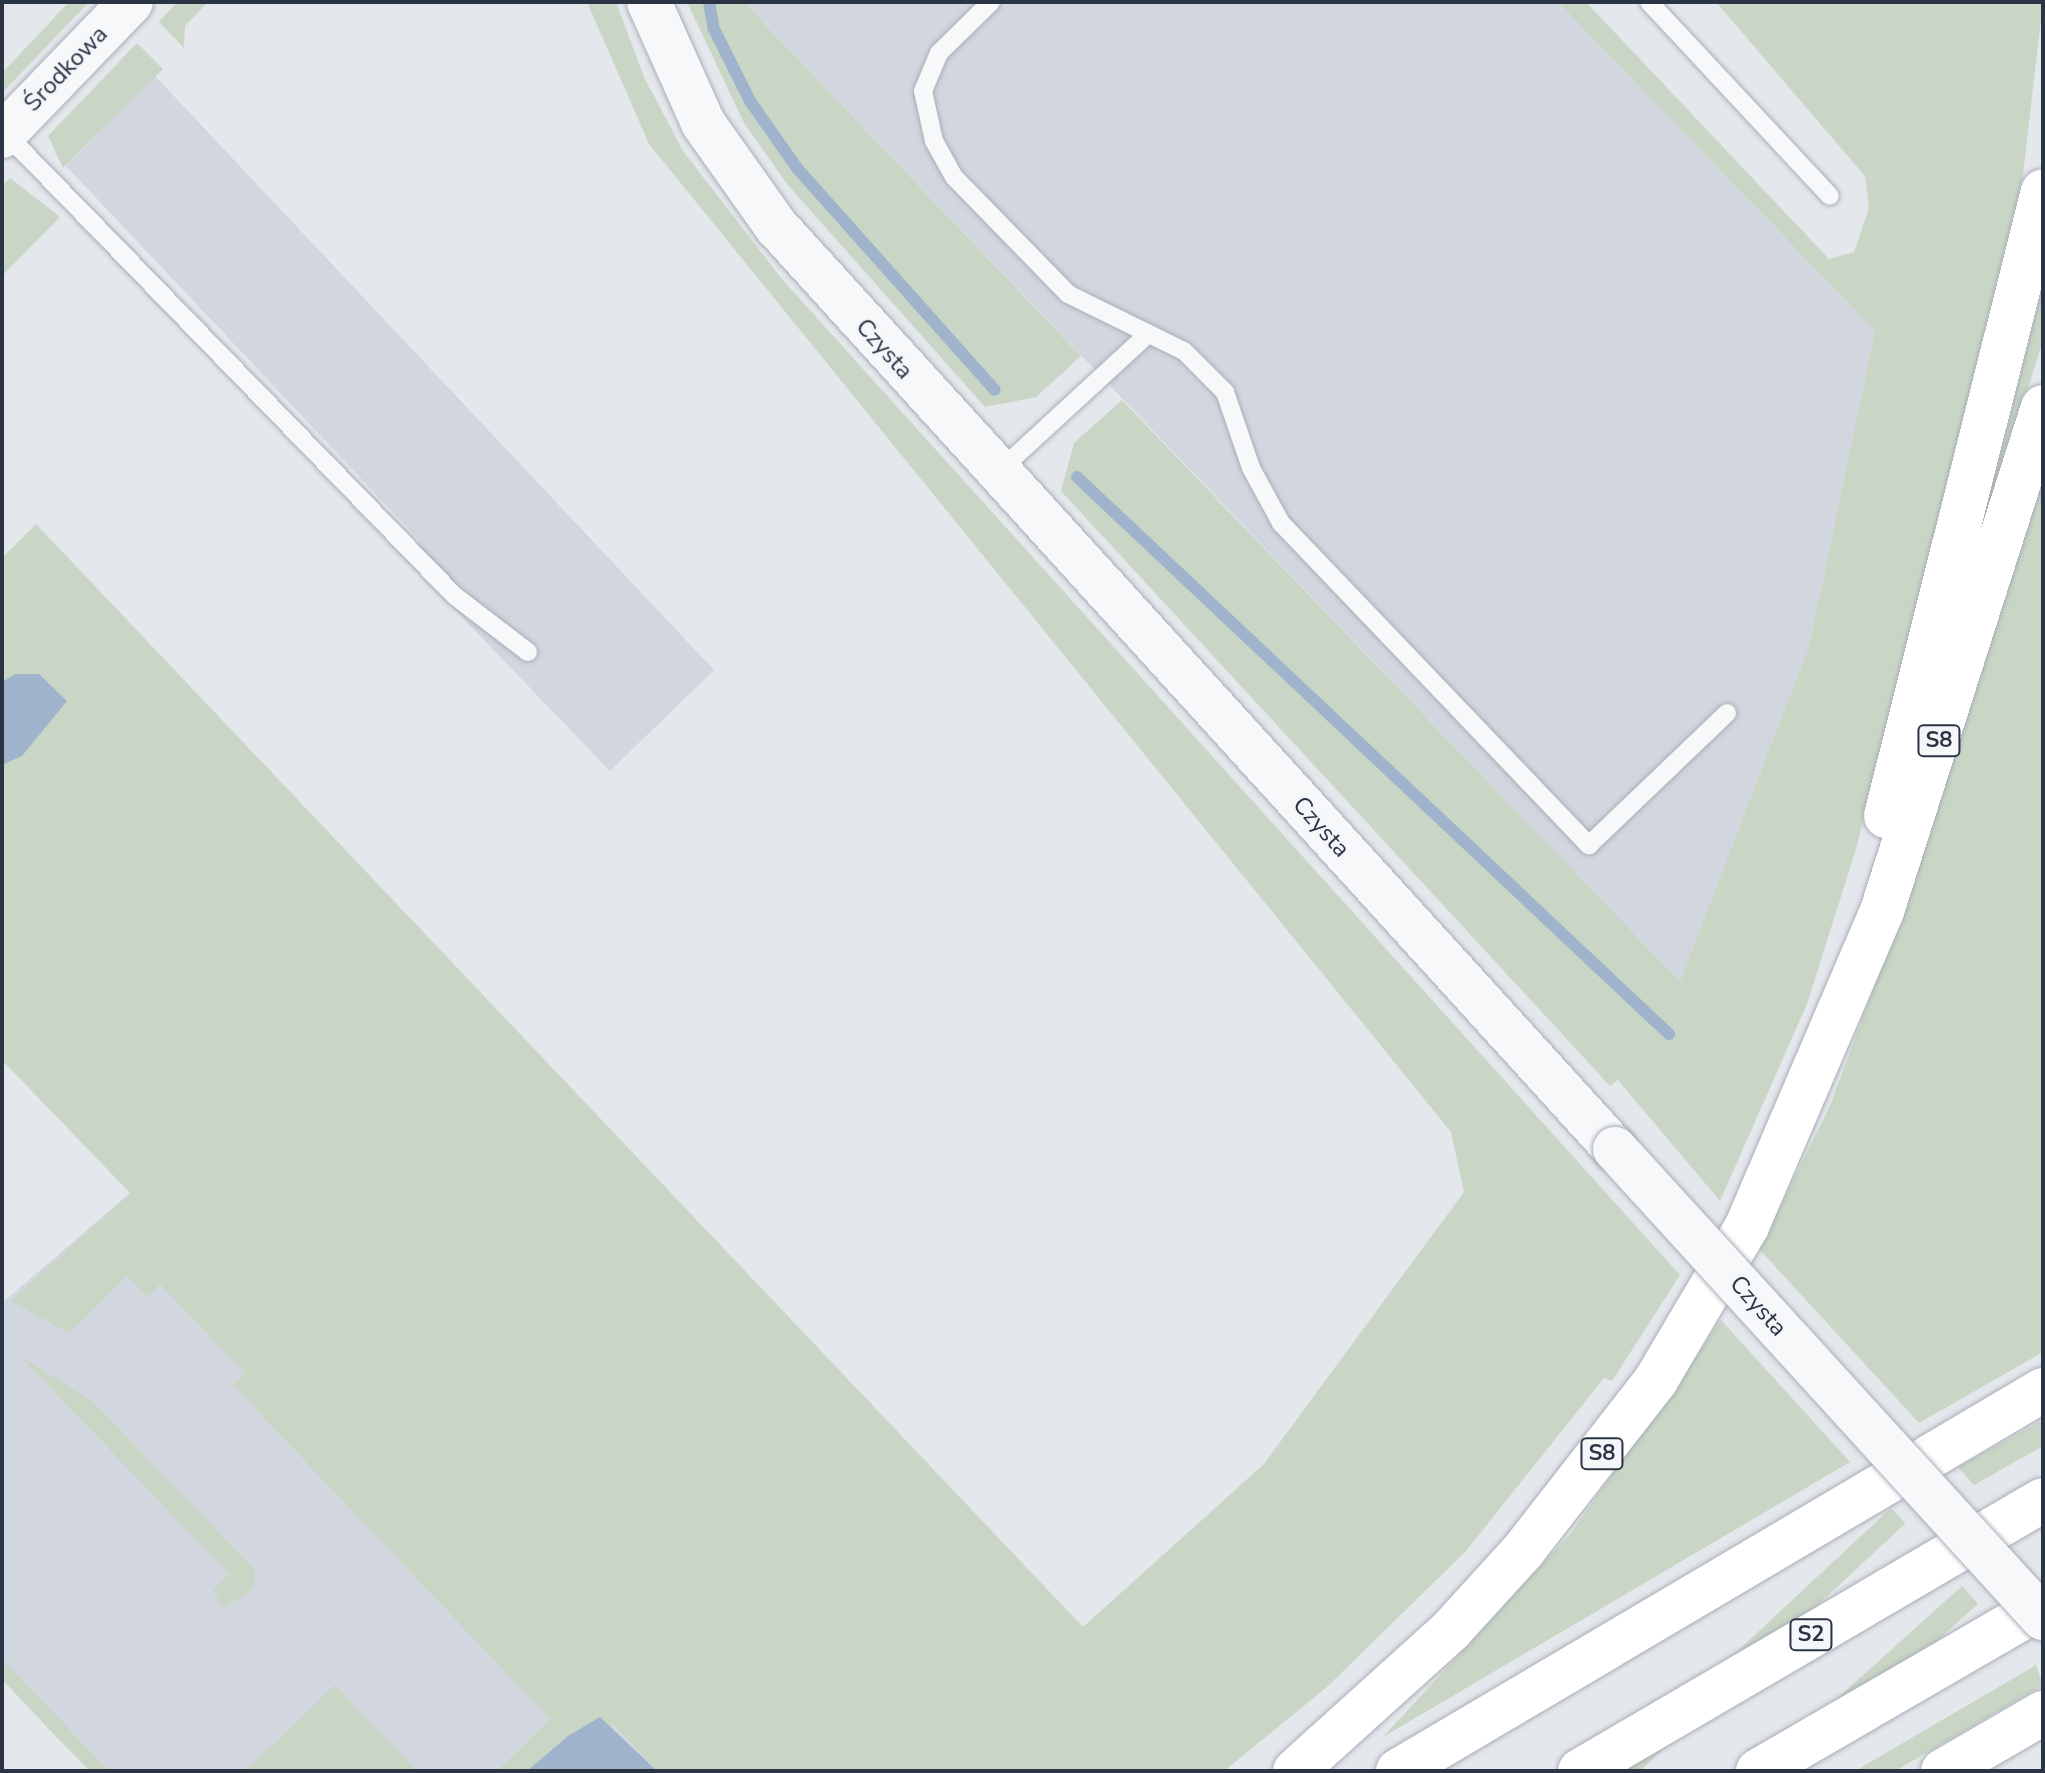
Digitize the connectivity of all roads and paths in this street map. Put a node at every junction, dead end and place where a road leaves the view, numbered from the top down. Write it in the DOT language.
graph roads {
  1 [pos="131,2"];
  2 [pos="649,2"];
  3 [pos="991,2"];
  4 [pos="1649,2"];
  5 [pos="4,134"];
  6 [pos="2043,191"];
  7 [pos="1830,196"];
  8 [pos="1148,334"];
  9 [pos="2043,407"];
  10 [pos="998,472"];
  11 [pos="528,652"];
  12 [pos="1727,713"];
  13 [pos="1817,1069"];
  14 [pos="2043,1390"];
  15 [pos="2043,1500"];
  16 [pos="2043,1606"];
  17 [pos="2043,1618"];
  18 [pos="2043,1713"];
  19 [pos="1295,1771"];
  20 [pos="1398,1771"];
  21 [pos="1580,1771"];
  22 [pos="1758,1771"];
  23 [pos="1943,1771"];
  1 -- 5 [label="street, Środkowa"];
  2 -- 10 [label="street, Czysta"];
  3 -- 8 [label="lane"];
  4 -- 7 [label="lane"];
  5 -- 11 [label="lane"];
  6 -- 13 [label="highway"];
  8 -- 10 [label="lane"];
  8 -- 12 [label="lane"];
  9 -- 13 [label="highway, S8"];
  10 -- 17 [label="street, Czysta, bridge"];
  13 -- 19 [label="highway, S8"];
  14 -- 20 [label="highway"];
  15 -- 21 [label="highway, S2"];
  16 -- 22 [label="highway"];
  18 -- 23 [label="highway"];
}
